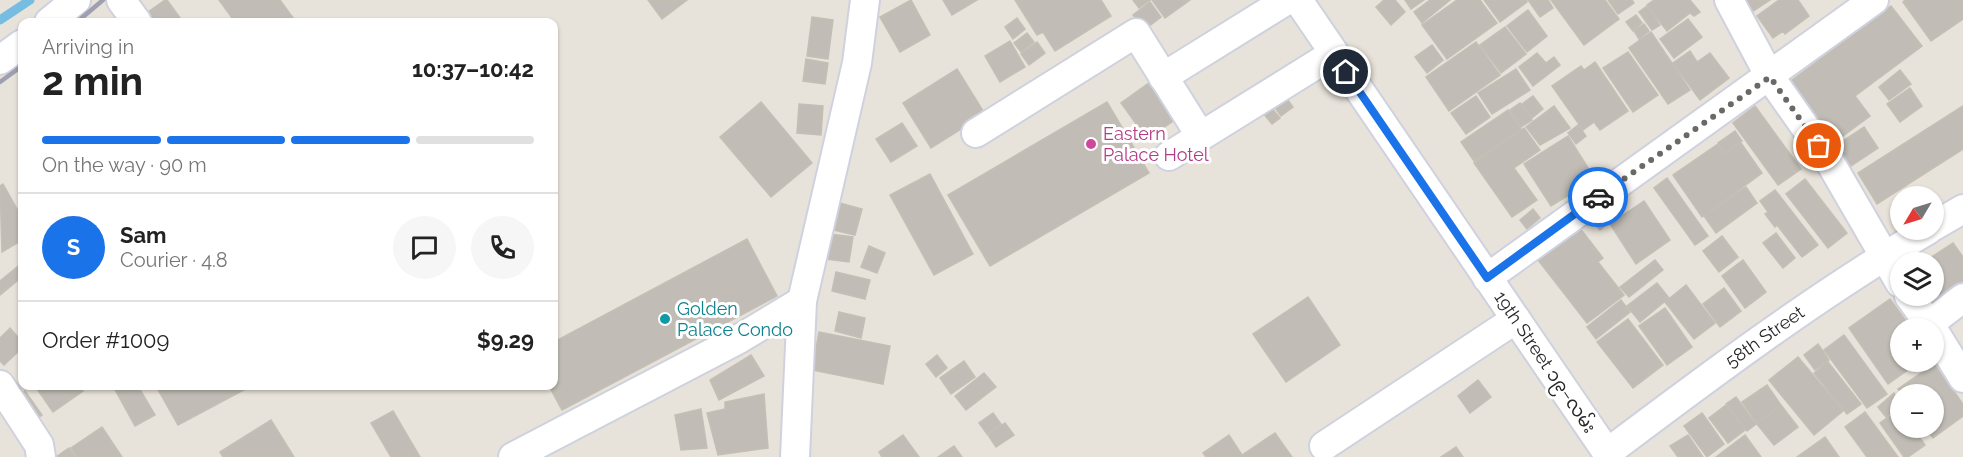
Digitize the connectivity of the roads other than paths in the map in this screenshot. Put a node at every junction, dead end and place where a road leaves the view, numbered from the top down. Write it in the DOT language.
graph roads {
  1 [pos="76,0"];
  2 [pos="121,0"];
  3 [pos="865,0"];
  4 [pos="1287,0"];
  5 [pos="1298,0"];
  6 [pos="1729,0"];
  7 [pos="1874,0"];
  8 [pos="54,18"];
  9 [pos="134,18"];
  10 [pos="18,47"];
  11 [pos="1333,54"];
  12 [pos="0,60"];
  13 [pos="1163,77"];
  14 [pos="1770,77"];
  15 [pos="976,133"];
  16 [pos="1200,135"];
  17 [pos="1169,156"];
  18 [pos="1963,209"];
  19 [pos="1944,220"];
  20 [pos="1911,240"];
  21 [pos="1885,255"];
  22 [pos="1890,264"];
  23 [pos="1487,278"];
  24 [pos="1963,298"];
  25 [pos="802,301"];
  26 [pos="1942,318"];
  27 [pos="1516,319"];
  28 [pos="1944,348"];
  29 [pos="1963,378"];
  30 [pos="0,385"];
  31 [pos="1324,446"];
  32 [pos="1609,455"];
  33 [pos="41,457"];
  34 [pos="513,457"];
  35 [pos="795,457"];
  1 -- 8 [label="street"];
  2 -- 9 [label="street"];
  3 -- 25 [label="street"];
  4 -- 13 [label="street"];
  5 -- 11 [label="street, 19th Street ၁၉−လမ်း"];
  6 -- 14 [label="street"];
  7 -- 14 [label="street"];
  10 -- 12 [label="street"];
  11 -- 16 [label="street"];
  11 -- 23 [label="street, 19th Street ၁၉−လမ်း"];
  13 -- 15 [label="street"];
  13 -- 16 [label="street"];
  14 -- 21 [label="street"];
  14 -- 23 [label="street"];
  16 -- 17 [label="street"];
  18 -- 19 [label="street"];
  20 -- 21 [label="street, 58th Street"];
  21 -- 22 [label="street"];
  21 -- 32 [label="street, 58th Street"];
  23 -- 27 [label="street, 19th Street ၁၉−လမ်း"];
  24 -- 26 [label="street"];
  25 -- 34 [label="street"];
  25 -- 35 [label="street"];
  27 -- 31 [label="street"];
  27 -- 32 [label="street, 19th Street ၁၉−လမ်း"];
  28 -- 29 [label="street"];
  30 -- 33 [label="street"];
}
